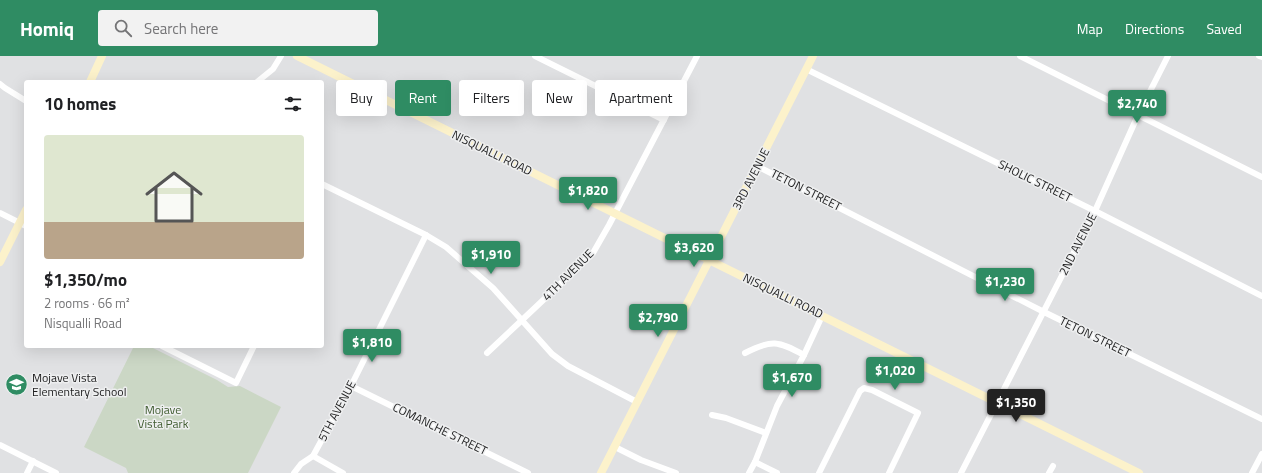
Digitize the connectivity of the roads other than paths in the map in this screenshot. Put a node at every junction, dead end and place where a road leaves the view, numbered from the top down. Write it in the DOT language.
graph roads {
  1 [pos="102,56"];
  2 [pos="281,56"];
  3 [pos="297,56"];
  4 [pos="535,56"];
  5 [pos="697,56"];
  6 [pos="813,56"];
  7 [pos="1020,56"];
  8 [pos="1168,56"];
  9 [pos="806,69"];
  10 [pos="91,80"];
  11 [pos="259,80"];
  12 [pos="0,84"];
  13 [pos="24,100"];
  14 [pos="1138,115"];
  15 [pos="664,120"];
  16 [pos="757,166"];
  17 [pos="1262,177"];
  18 [pos="324,185"];
  19 [pos="1095,211"];
  20 [pos="0,213"];
  21 [pos="615,213"];
  22 [pos="23,224"];
  23 [pos="426,235"];
  24 [pos="709,260"];
  25 [pos="0,262"];
  26 [pos="1262,296"];
  27 [pos="1044,312"];
  28 [pos="822,316"];
  29 [pos="521,321"];
  30 [pos="166,348"];
  31 [pos="253,348"];
  32 [pos="487,353"];
  33 [pos="745,353"];
  34 [pos="804,355"];
  35 [pos="351,386"];
  36 [pos="637,402"];
  37 [pos="997,402"];
  38 [pos="712,415"];
  39 [pos="1262,419"];
  40 [pos="766,433"];
  41 [pos="0,445"];
  42 [pos="615,447"];
  43 [pos="1262,454"];
  44 [pos="313,456"];
  45 [pos="33,461"];
  46 [pos="755,462"];
  47 [pos="1053,466"];
  48 [pos="1137,472"];
  49 [pos="27,473"];
  50 [pos="56,473"];
  51 [pos="294,473"];
  52 [pos="343,473"];
  53 [pos="528,473"];
  54 [pos="602,473"];
  55 [pos="676,473"];
  56 [pos="749,473"];
  57 [pos="777,473"];
  58 [pos="819,473"];
  59 [pos="889,473"];
  60 [pos="961,473"];
  61 [pos="1049,473"];
  62 [pos="1252,473"];
  1 -- 10 [label="main road"];
  2 -- 11 [label="street"];
  3 -- 21 [label="main road, NISQUALLI ROAD"];
  4 -- 15 [label="street"];
  5 -- 15 [label="street, 4TH AVENUE"];
  6 -- 9 [label="main road, 3RD AVENUE"];
  7 -- 14 [label="street"];
  8 -- 14 [label="street, 2ND AVENUE"];
  9 -- 16 [label="main road, 3RD AVENUE"];
  9 -- 19 [label="street, SHOLIC STREET"];
  12 -- 13 [label="street"];
  14 -- 17 [label="street"];
  14 -- 19 [label="street, 2ND AVENUE"];
  15 -- 21 [label="street, 4TH AVENUE"];
  16 -- 24 [label="main road, 3RD AVENUE"];
  16 -- 27 [label="street, TETON STREET"];
  18 -- 23 [label="street"];
  19 -- 26 [label="street, SHOLIC STREET"];
  19 -- 27 [label="street, 2ND AVENUE"];
  20 -- 22 [label="street"];
  21 -- 24 [label="main road, NISQUALLI ROAD"];
  21 -- 29 [label="street, 4TH AVENUE"];
  22 -- 25 [label="main road"];
  23 -- 29 [label="street"];
  23 -- 35 [label="street, 5TH AVENUE"];
  24 -- 28 [label="main road, NISQUALLI ROAD"];
  24 -- 36 [label="main road, 3RD AVENUE"];
  27 -- 37 [label="street, 2ND AVENUE"];
  27 -- 39 [label="street, TETON STREET"];
  28 -- 34 [label="street"];
  28 -- 37 [label="main road, NISQUALLI ROAD"];
  29 -- 32 [label="street, 4TH AVENUE"];
  29 -- 36 [label="street"];
  30 -- 31 [label="street"];
  33 -- 34 [label="street"];
  34 -- 40 [label="street"];
  35 -- 44 [label="street, 5TH AVENUE"];
  35 -- 53 [label="street, COMANCHE STREET"];
  36 -- 42 [label="main road, 3RD AVENUE"];
  37 -- 48 [label="main road, NISQUALLI ROAD"];
  37 -- 60 [label="street, 2ND AVENUE"];
  38 -- 40 [label="street"];
  40 -- 46 [label="street"];
  41 -- 45 [label="street"];
  42 -- 54 [label="main road, 3RD AVENUE"];
  42 -- 55 [label="street"];
  43 -- 62 [label="street"];
  44 -- 51 [label="street, 5TH AVENUE"];
  44 -- 52 [label="street"];
  45 -- 49 [label="street"];
  45 -- 50 [label="street"];
  46 -- 56 [label="street"];
  46 -- 57 [label="street"];
  47 -- 61 [label="street"];
  58 -- 59 [label="street"];
}
